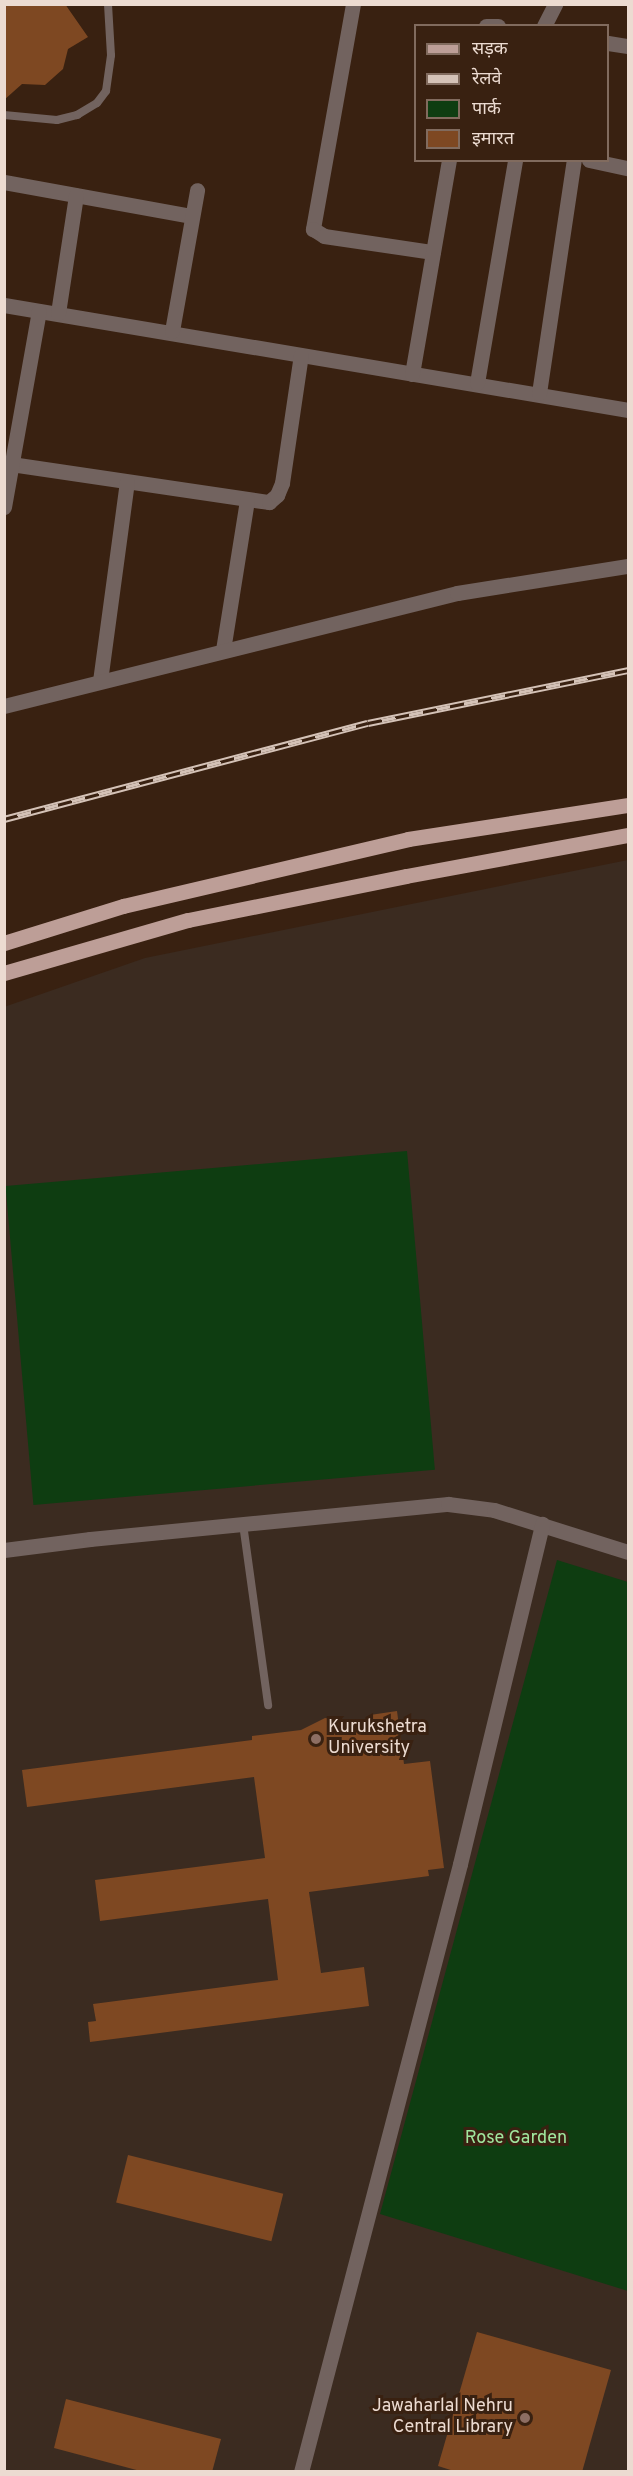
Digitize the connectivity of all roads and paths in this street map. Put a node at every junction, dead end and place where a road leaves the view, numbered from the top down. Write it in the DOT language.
graph roads {
  1 [pos="108,4"];
  2 [pos="353,4"];
  3 [pos="555,4"];
  4 [pos="545,24"];
  5 [pos="609,43"];
  6 [pos="628,46"];
  7 [pos="4,115"];
  8 [pos="449,162"];
  9 [pos="515,162"];
  10 [pos="574,162"];
  11 [pos="599,162"];
  12 [pos="628,168"];
  13 [pos="4,182"];
  14 [pos="197,190"];
  15 [pos="76,195"];
  16 [pos="192,216"];
  17 [pos="433,252"];
  18 [pos="4,305"];
  19 [pos="39,310"];
  20 [pos="58,313"];
  21 [pos="172,331"];
  22 [pos="301,355"];
  23 [pos="412,374"];
  24 [pos="477,383"];
  25 [pos="539,393"];
  26 [pos="628,410"];
  27 [pos="11,464"];
  28 [pos="128,482"];
  29 [pos="247,500"];
  30 [pos="4,507"];
  31 [pos="628,566"];
  32 [pos="223,650"];
  33 [pos="100,681"];
  34 [pos="4,706"];
  35 [pos="628,805"];
  36 [pos="628,835"];
  37 [pos="4,943"];
  38 [pos="4,973"];
  39 [pos="243,1524"];
  40 [pos="542,1524"];
  41 [pos="4,1550"];
  42 [pos="628,1551"];
  43 [pos="268,1705"];
  44 [pos="301,2472"];
  1 -- 7 [label="lane"];
  2 -- 17 [label="street"];
  3 -- 4 [label="street"];
  5 -- 6 [label="street"];
  8 -- 17 [label="street"];
  9 -- 24 [label="street"];
  10 -- 25 [label="street"];
  11 -- 12 [label="street"];
  13 -- 15 [label="street"];
  14 -- 16 [label="street"];
  15 -- 16 [label="street"];
  15 -- 20 [label="street"];
  16 -- 21 [label="street"];
  17 -- 23 [label="street"];
  18 -- 19 [label="street"];
  19 -- 20 [label="street"];
  19 -- 27 [label="street"];
  20 -- 21 [label="street"];
  21 -- 22 [label="street"];
  22 -- 23 [label="street"];
  22 -- 29 [label="street"];
  23 -- 24 [label="street"];
  24 -- 25 [label="street"];
  25 -- 26 [label="street"];
  27 -- 28 [label="street"];
  27 -- 30 [label="street"];
  28 -- 29 [label="street"];
  28 -- 33 [label="street"];
  29 -- 32 [label="street"];
  31 -- 32 [label="street"];
  32 -- 33 [label="street"];
  33 -- 34 [label="street"];
  35 -- 37 [label="main road"];
  36 -- 38 [label="main road"];
  39 -- 40 [label="street"];
  39 -- 41 [label="street"];
  39 -- 43 [label="lane"];
  40 -- 42 [label="street"];
  40 -- 44 [label="street"];
}
